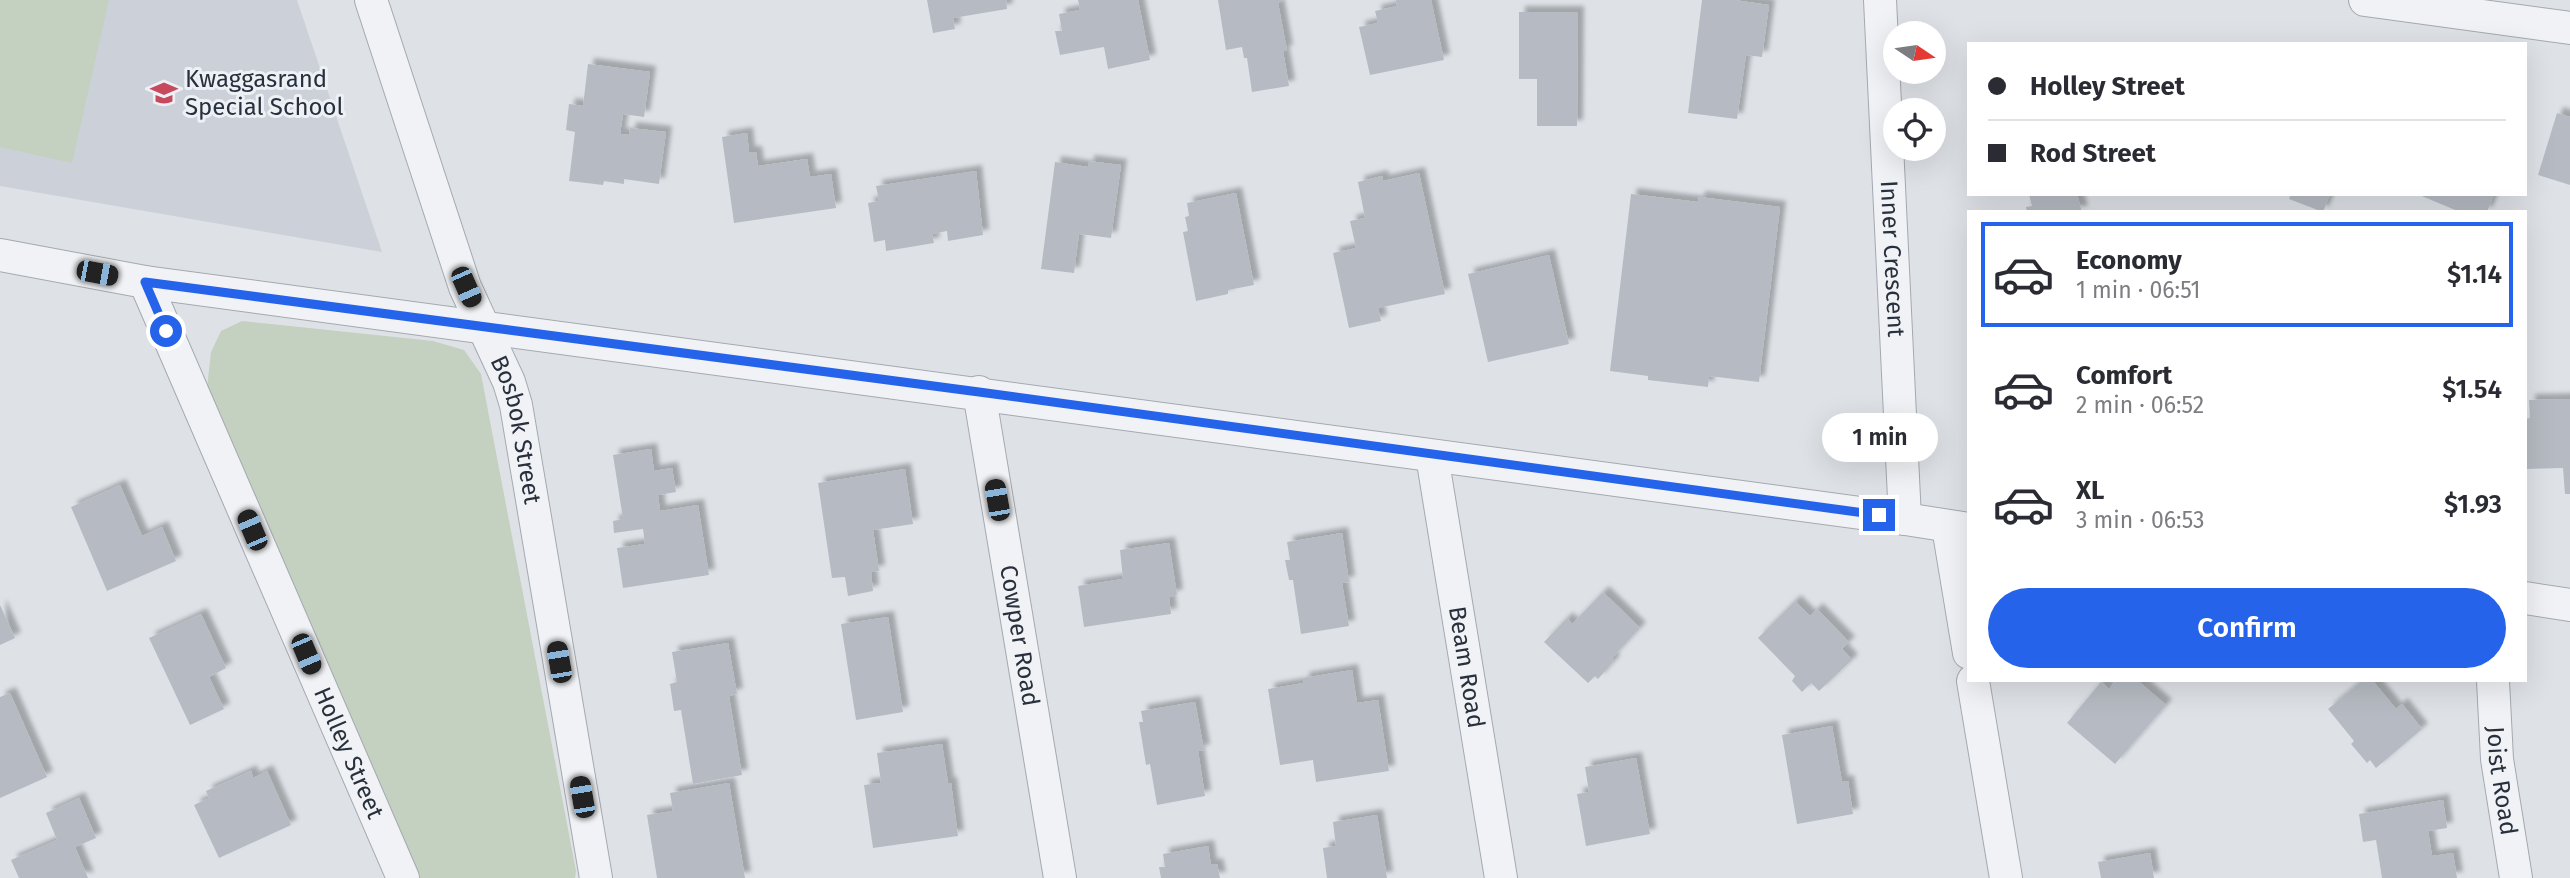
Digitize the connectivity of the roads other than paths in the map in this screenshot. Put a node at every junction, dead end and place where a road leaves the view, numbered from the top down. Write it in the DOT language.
graph roads {
  1 [pos="370,0"];
  2 [pos="1880,0"];
  3 [pos="2365,0"];
  4 [pos="2442,5"];
  5 [pos="2570,28"];
  6 [pos="0,255"];
  7 [pos="145,282"];
  8 [pos="484,328"];
  9 [pos="979,392"];
  10 [pos="1432,456"];
  11 [pos="1905,519"];
  12 [pos="1958,528"];
  13 [pos="2527,598"];
  14 [pos="2570,605"];
  15 [pos="1967,630"];
  16 [pos="1973,682"];
  17 [pos="2493,682"];
  18 [pos="403,878"];
  19 [pos="596,878"];
  20 [pos="1060,878"];
  21 [pos="1501,878"];
  22 [pos="2006,878"];
  23 [pos="2516,878"];
  1 -- 8 [label="street, Bosbok Street"];
  2 -- 11 [label="street, Inner Crescent"];
  3 -- 4 [label="street"];
  4 -- 5 [label="street"];
  6 -- 7 [label="street"];
  7 -- 8 [label="street"];
  7 -- 18 [label="street, Holley Street"];
  8 -- 9 [label="street"];
  8 -- 19 [label="street, Bosbok Street"];
  9 -- 10 [label="street"];
  9 -- 20 [label="street, Cowper Road"];
  10 -- 11 [label="street"];
  10 -- 21 [label="street, Beam Road"];
  11 -- 12 [label="street"];
  12 -- 15 [label="street"];
  13 -- 14 [label="street"];
  16 -- 22 [label="street"];
  17 -- 23 [label="street, Joist Road"];
}
